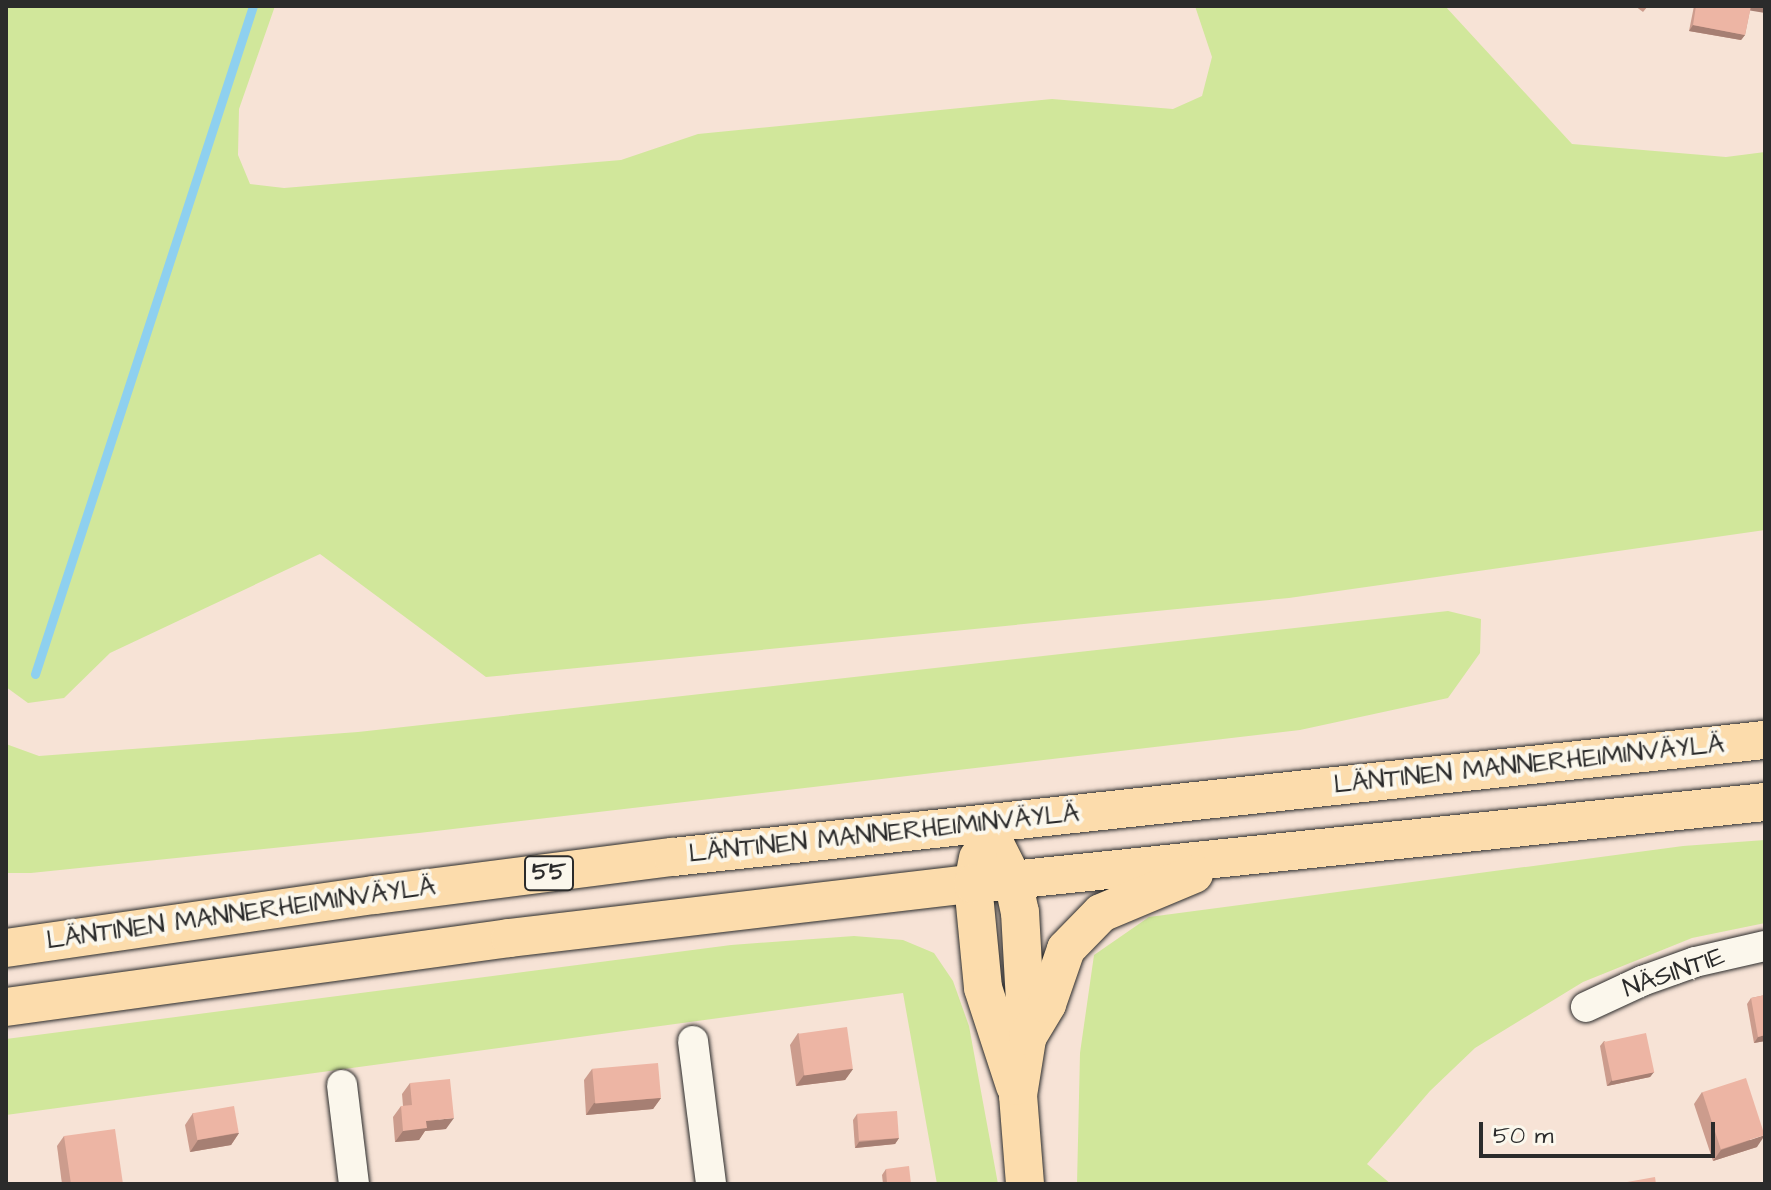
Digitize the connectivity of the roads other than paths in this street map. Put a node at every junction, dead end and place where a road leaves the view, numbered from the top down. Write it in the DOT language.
graph roads {
  1 [pos="1765,740"];
  2 [pos="1765,802"];
  3 [pos="985,824"];
  4 [pos="1239,857"];
  5 [pos="1013,880"];
  6 [pos="973,884"];
  7 [pos="1765,946"];
  8 [pos="6,948"];
  9 [pos="6,1007"];
  10 [pos="1586,1007"];
  11 [pos="1027,1039"];
  12 [pos="693,1041"];
  13 [pos="342,1085"];
  14 [pos="1018,1095"];
  15 [pos="354,1184"];
  16 [pos="711,1184"];
  17 [pos="1025,1184"];
  1 -- 3 [label="main road, LÄNTINEN MANNERHEIMINVÄYLÄ"];
  2 -- 4 [label="main road"];
  3 -- 5 [label="main road"];
  3 -- 6 [label="main road"];
  3 -- 8 [label="main road, LÄNTINEN MANNERHEIMINVÄYLÄ / 55"];
  4 -- 5 [label="main road"];
  4 -- 11 [label="main road"];
  5 -- 6 [label="main road"];
  5 -- 11 [label="main road"];
  6 -- 9 [label="main road, 55"];
  6 -- 14 [label="main road"];
  7 -- 10 [label="street, NÄSINTIE"];
  11 -- 14 [label="main road"];
  12 -- 16 [label="street"];
  13 -- 15 [label="street"];
  14 -- 17 [label="main road"];
}
